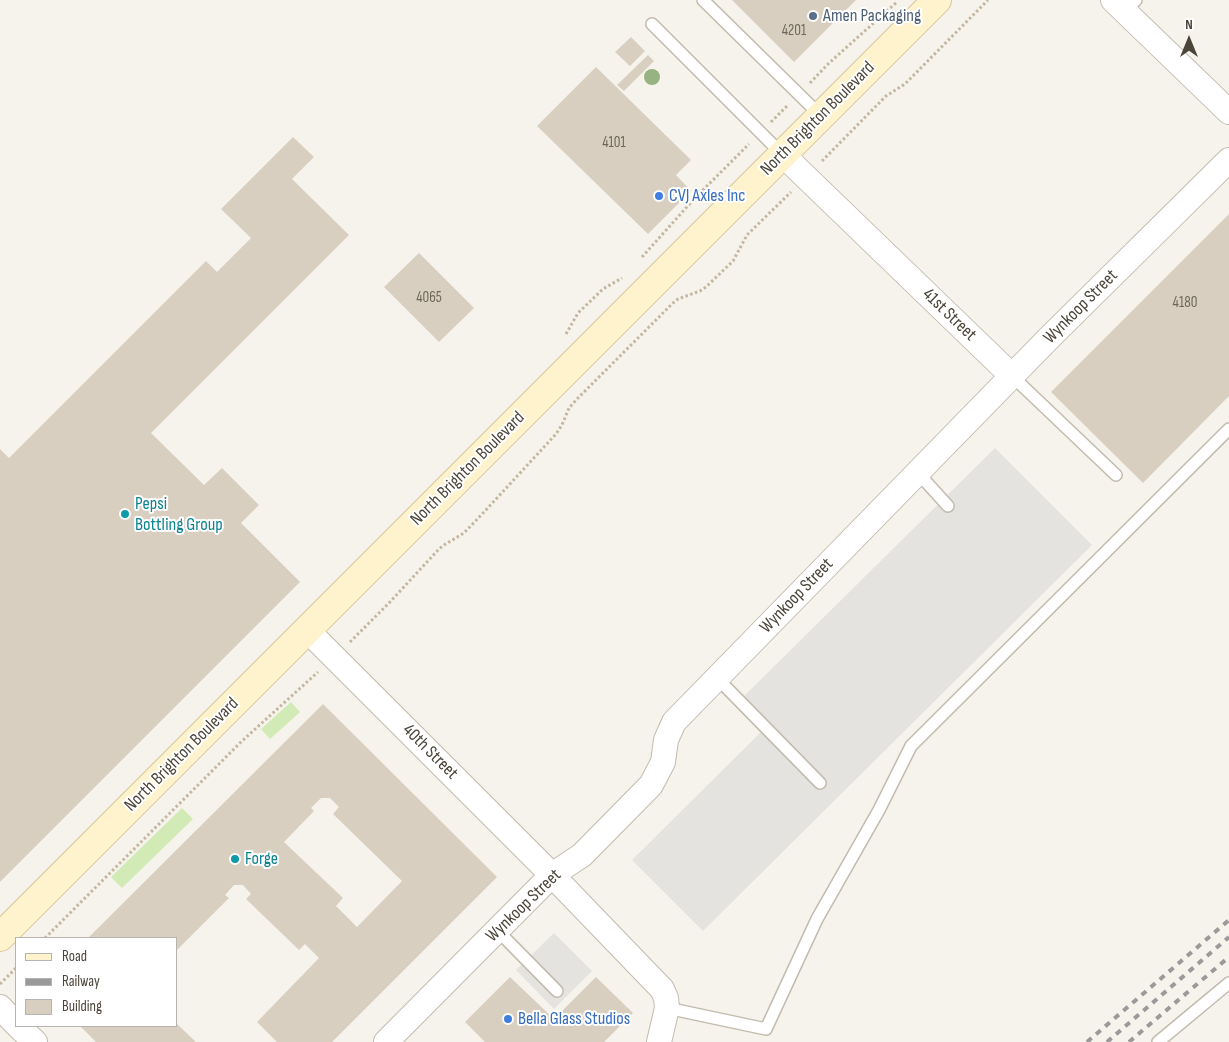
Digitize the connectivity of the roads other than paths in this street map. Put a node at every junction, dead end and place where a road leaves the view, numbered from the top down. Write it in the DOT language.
graph roads {
  1 [pos="703,0"];
  2 [pos="1125,4"];
  3 [pos="928,5"];
  4 [pos="652,24"];
  5 [pos="1229,112"];
  6 [pos="821,116"];
  7 [pos="782,154"];
  8 [pos="1229,160"];
  9 [pos="1012,376"];
  10 [pos="1229,429"];
  11 [pos="918,473"];
  12 [pos="1116,475"];
  13 [pos="948,506"];
  14 [pos="307,630"];
  15 [pos="717,678"];
  16 [pos="820,783"];
  17 [pos="552,875"];
  18 [pos="497,930"];
  19 [pos="0,938"];
  20 [pos="1229,982"];
  21 [pos="557,991"];
  22 [pos="0,1007"];
  23 [pos="667,1008"];
  24 [pos="15,1023"];
  25 [pos="19,1027"];
  26 [pos="35,1042"];
  27 [pos="386,1042"];
  28 [pos="659,1042"];
  29 [pos="1158,1042"];
  1 -- 6 [label="lane"];
  2 -- 5 [label="street"];
  3 -- 6 [label="main road, North Brighton Boulevard"];
  4 -- 7 [label="lane"];
  6 -- 7 [label="main road, North Brighton Boulevard"];
  7 -- 9 [label="street, 41st Street"];
  7 -- 14 [label="main road, North Brighton Boulevard"];
  8 -- 9 [label="street, Wynkoop Street"];
  9 -- 11 [label="street, Wynkoop Street"];
  9 -- 12 [label="lane, 41st Street"];
  10 -- 23 [label="lane"];
  11 -- 13 [label="lane"];
  11 -- 15 [label="street, Wynkoop Street"];
  14 -- 17 [label="street, 40th Street"];
  14 -- 19 [label="main road, North Brighton Boulevard"];
  15 -- 16 [label="lane"];
  15 -- 17 [label="street, Wynkoop Street"];
  17 -- 18 [label="street, Wynkoop Street"];
  17 -- 23 [label="street, 40th Street"];
  18 -- 21 [label="lane"];
  18 -- 27 [label="street, Wynkoop Street"];
  20 -- 29 [label="lane"];
  22 -- 24 [label="street"];
  23 -- 28 [label="street"];
  25 -- 26 [label="street"];
}
